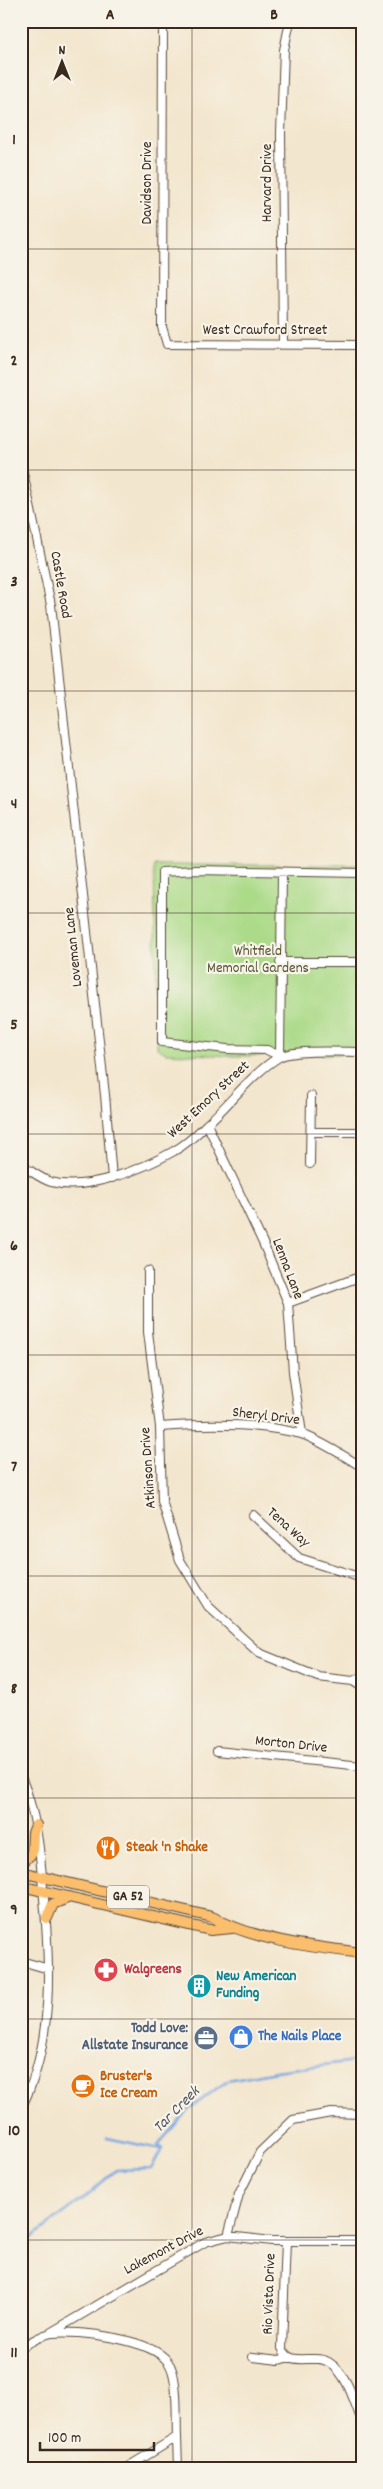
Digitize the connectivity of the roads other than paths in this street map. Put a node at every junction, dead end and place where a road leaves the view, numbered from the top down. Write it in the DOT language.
graph roads {
  1 [pos="163,21"];
  2 [pos="290,21"];
  3 [pos="167,344"];
  4 [pos="283,344"];
  5 [pos="362,345"];
  6 [pos="21,462"];
  7 [pos="63,713"];
  8 [pos="362,872"];
  9 [pos="282,873"];
  10 [pos="280,962"];
  11 [pos="362,962"];
  12 [pos="362,1052"];
  13 [pos="280,1056"];
  14 [pos="311,1096"];
  15 [pos="207,1124"];
  16 [pos="312,1132"];
  17 [pos="362,1132"];
  18 [pos="310,1164"];
  19 [pos="21,1165"];
  20 [pos="112,1178"];
  21 [pos="148,1270"];
  22 [pos="362,1276"];
  23 [pos="288,1303"];
  24 [pos="160,1427"];
  25 [pos="302,1434"];
  26 [pos="362,1466"];
  27 [pos="253,1515"];
  28 [pos="362,1578"];
  29 [pos="362,1677"];
  30 [pos="353,1681"];
  31 [pos="362,1687"];
  32 [pos="217,1751"];
  33 [pos="362,1766"];
  34 [pos="21,1777"];
  35 [pos="36,1825"];
  36 [pos="21,1864"];
  37 [pos="21,1872"];
  38 [pos="42,1877"];
  39 [pos="21,1886"];
  40 [pos="44,1891"];
  41 [pos="70,1897"];
  42 [pos="47,1918"];
  43 [pos="232,1928"];
  44 [pos="362,1953"];
  45 [pos="21,1961"];
  46 [pos="49,1969"];
  47 [pos="21,2108"];
  48 [pos="362,2114"];
  49 [pos="228,2236"];
  50 [pos="286,2241"];
  51 [pos="362,2241"];
  52 [pos="50,2333"];
  53 [pos="21,2347"];
  54 [pos="253,2357"];
  55 [pos="289,2357"];
  56 [pos="362,2421"];
  57 [pos="177,2437"];
  58 [pos="126,2468"];
  59 [pos="178,2468"];
  1 -- 3 [label="street, Davidson Drive"];
  2 -- 4 [label="street, Harvard Drive"];
  3 -- 4 [label="street, West Crawford Street"];
  4 -- 5 [label="street, West Crawford Street"];
  6 -- 7 [label="street, Castle Road"];
  7 -- 20 [label="street, Loveman Lane"];
  8 -- 9 [label="street"];
  9 -- 10 [label="street"];
  9 -- 13 [label="street"];
  10 -- 11 [label="street"];
  10 -- 13 [label="street"];
  12 -- 13 [label="street"];
  13 -- 15 [label="street, West Emory Street"];
  14 -- 16 [label="street"];
  15 -- 20 [label="street, West Emory Street"];
  15 -- 23 [label="street, Lenna Lane"];
  16 -- 17 [label="street"];
  16 -- 18 [label="street"];
  19 -- 20 [label="street, West Emory Street"];
  21 -- 24 [label="street, Atkinson Drive"];
  22 -- 23 [label="street"];
  23 -- 25 [label="street, Lenna Lane"];
  24 -- 25 [label="street, Sheryl Drive"];
  24 -- 30 [label="street, Atkinson Drive"];
  25 -- 26 [label="street, Sheryl Drive"];
  27 -- 28 [label="street, Tena Way"];
  29 -- 30 [label="street"];
  30 -- 31 [label="street, Atkinson Drive"];
  32 -- 33 [label="street, Morton Drive"];
  34 -- 35 [label="street"];
  35 -- 36 [label="main road"];
  35 -- 38 [label="street"];
  37 -- 38 [label="main road, GA 52"];
  38 -- 40 [label="street"];
  38 -- 43 [label="main road, GA 52"];
  39 -- 40 [label="main road, GA 52"];
  40 -- 41 [label="main road, GA 52"];
  40 -- 42 [label="street"];
  41 -- 42 [label="main road"];
  41 -- 43 [label="main road, GA 52"];
  42 -- 46 [label="street"];
  43 -- 44 [label="main road, GA 52"];
  45 -- 46 [label="street"];
  46 -- 47 [label="street"];
  48 -- 49 [label="street"];
  49 -- 50 [label="street, Lakemont Drive"];
  49 -- 52 [label="street, Lakemont Drive"];
  50 -- 51 [label="street, Lakemont Drive"];
  50 -- 55 [label="street, Rio Vista Drive"];
  52 -- 53 [label="street, Lakemont Drive"];
  52 -- 57 [label="street"];
  54 -- 55 [label="street"];
  55 -- 56 [label="street"];
  57 -- 58 [label="street"];
  57 -- 59 [label="street"];
}
